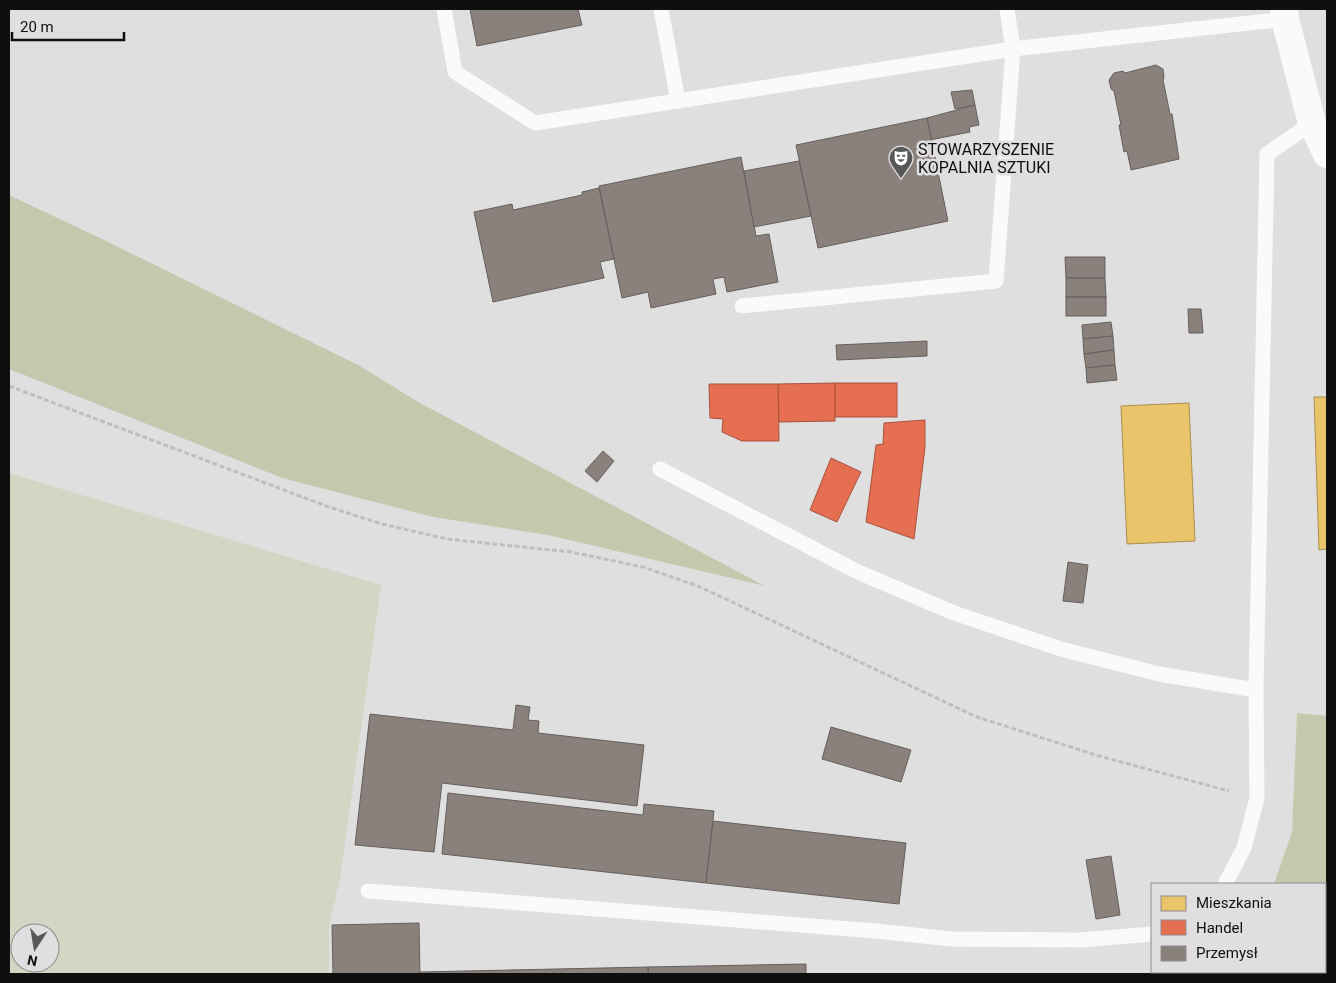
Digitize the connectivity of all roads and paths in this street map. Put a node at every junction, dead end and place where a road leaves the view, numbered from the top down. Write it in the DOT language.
graph roads {
  1 [pos="444,9"];
  2 [pos="661,9"];
  3 [pos="1007,9"];
  4 [pos="1284,14"];
  5 [pos="1013,49"];
  6 [pos="678,101"];
  7 [pos="1312,123"];
  8 [pos="1327,154"];
  9 [pos="742,306"];
  10 [pos="9,386"];
  11 [pos="660,469"];
  12 [pos="1256,690"];
  13 [pos="1257,798"];
  14 [pos="1226,883"];
  15 [pos="368,891"];
  16 [pos="1151,934"];
  1 -- 6 [label="lane"];
  2 -- 6 [label="lane"];
  3 -- 5 [label="lane"];
  4 -- 5 [label="lane"];
  4 -- 7 [label="street"];
  5 -- 6 [label="lane"];
  5 -- 9 [label="lane"];
  7 -- 8 [label="street"];
  7 -- 12 [label="lane"];
  10 -- 13 [label="path"];
  11 -- 12 [label="lane"];
  12 -- 13 [label="lane"];
  13 -- 14 [label="lane"];
  15 -- 16 [label="lane"];
}
